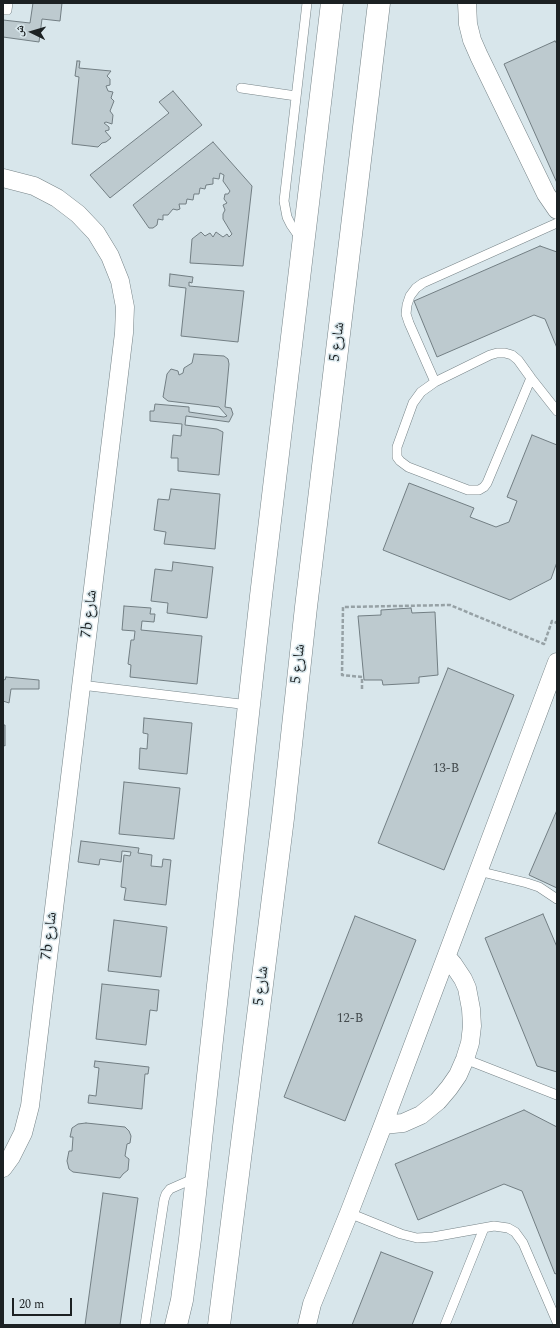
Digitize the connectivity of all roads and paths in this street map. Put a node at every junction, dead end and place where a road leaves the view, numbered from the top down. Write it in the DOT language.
graph roads {
  1 [pos="8,3"];
  2 [pos="307,3"];
  3 [pos="332,3"];
  4 [pos="379,3"];
  5 [pos="467,3"];
  6 [pos="3,10"];
  7 [pos="241,88"];
  8 [pos="296,96"];
  9 [pos="6,178"];
  10 [pos="557,210"];
  11 [pos="557,223"];
  12 [pos="304,243"];
  13 [pos="531,378"];
  14 [pos="434,382"];
  15 [pos="557,411"];
  16 [pos="557,623"];
  17 [pos="557,662"];
  18 [pos="81,685"];
  19 [pos="362,689"];
  20 [pos="249,706"];
  21 [pos="478,871"];
  22 [pos="557,899"];
  23 [pos="447,957"];
  24 [pos="465,1059"];
  25 [pos="557,1095"];
  26 [pos="383,1125"];
  27 [pos="3,1168"];
  28 [pos="197,1177"];
  29 [pos="349,1213"];
  30 [pos="484,1228"];
  31 [pos="557,1322"];
  32 [pos="145,1325"];
  33 [pos="176,1325"];
  34 [pos="219,1325"];
  35 [pos="307,1325"];
  36 [pos="445,1325"];
  1 -- 6 [label="lane"];
  2 -- 8 [label="lane"];
  3 -- 12 [label="street"];
  4 -- 34 [label="street, شارع 5"];
  5 -- 10 [label="street"];
  7 -- 8 [label="lane"];
  8 -- 12 [label="lane"];
  9 -- 18 [label="street, 7b شارع"];
  11 -- 14 [label="lane"];
  12 -- 20 [label="street"];
  13 -- 14 [label="lane"];
  13 -- 14 [label="lane"];
  13 -- 15 [label="lane"];
  16 -- 19 [label="path"];
  17 -- 21 [label="street"];
  18 -- 20 [label="lane"];
  18 -- 27 [label="street, 7b شارع"];
  20 -- 28 [label="street"];
  21 -- 22 [label="lane"];
  21 -- 23 [label="street"];
  23 -- 24 [label="street"];
  23 -- 26 [label="street"];
  24 -- 25 [label="lane"];
  24 -- 26 [label="street"];
  26 -- 29 [label="street"];
  28 -- 32 [label="lane"];
  28 -- 33 [label="street"];
  29 -- 30 [label="lane"];
  29 -- 35 [label="street"];
  30 -- 31 [label="lane"];
  30 -- 36 [label="lane"];
}
